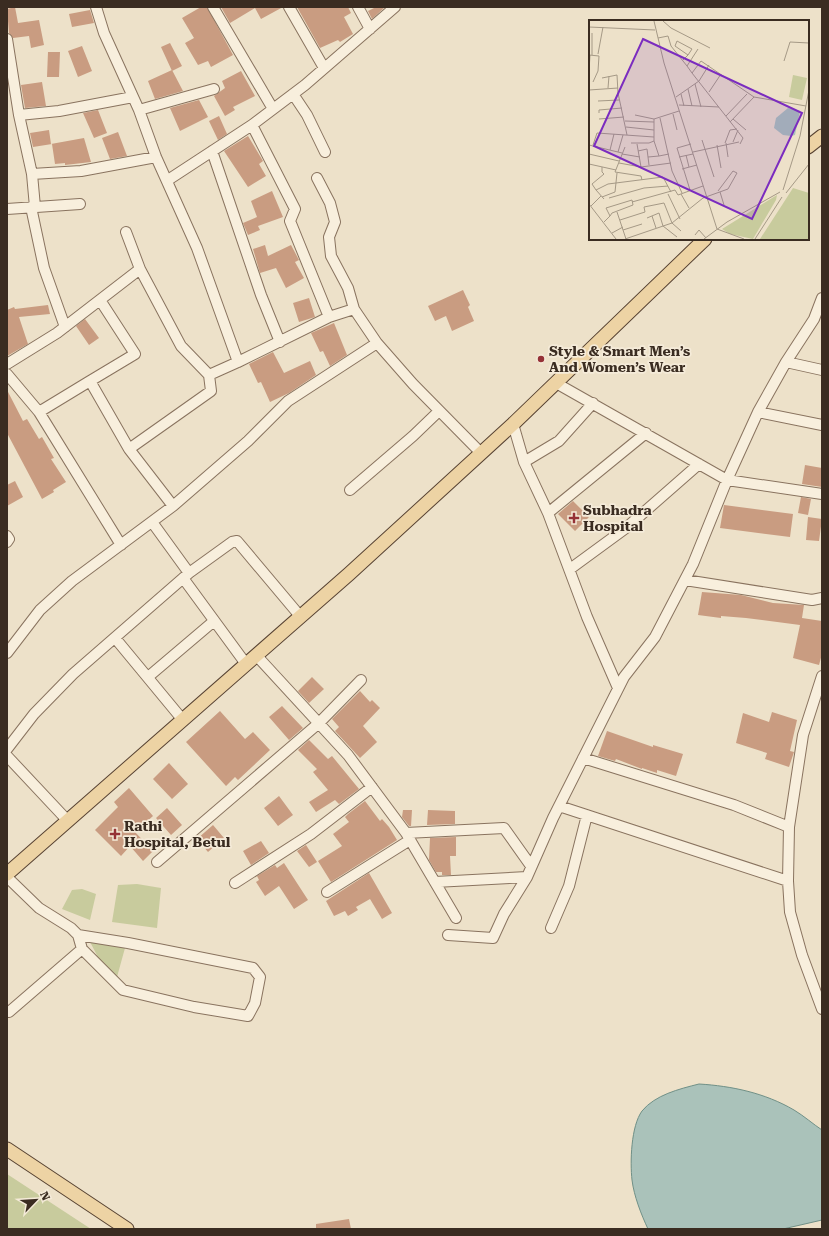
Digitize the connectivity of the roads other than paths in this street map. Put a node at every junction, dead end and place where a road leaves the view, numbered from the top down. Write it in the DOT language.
graph roads {
  1 [pos="96,7"];
  2 [pos="213,7"];
  3 [pos="289,7"];
  4 [pos="358,7"];
  5 [pos="395,7"];
  6 [pos="370,29"];
  7 [pos="7,39"];
  8 [pos="324,68"];
  9 [pos="214,89"];
  10 [pos="293,94"];
  11 [pos="133,97"];
  12 [pos="273,109"];
  13 [pos="139,110"];
  14 [pos="19,115"];
  15 [pos="252,125"];
  16 [pos="822,136"];
  17 [pos="809,146"];
  18 [pos="212,151"];
  19 [pos="325,152"];
  20 [pos="156,157"];
  21 [pos="32,174"];
  22 [pos="318,178"];
  23 [pos="168,180"];
  24 [pos="80,204"];
  25 [pos="33,207"];
  26 [pos="7,209"];
  27 [pos="126,232"];
  28 [pos="704,240"];
  29 [pos="140,269"];
  30 [pos="822,298"];
  31 [pos="100,300"];
  32 [pos="354,309"];
  33 [pos="329,317"];
  34 [pos="818,321"];
  35 [pos="65,327"];
  36 [pos="280,342"];
  37 [pos="377,343"];
  38 [pos="238,362"];
  39 [pos="786,362"];
  40 [pos="7,364"];
  41 [pos="822,370"];
  42 [pos="7,374"];
  43 [pos="209,375"];
  44 [pos="90,381"];
  45 [pos="556,383"];
  46 [pos="593,403"];
  47 [pos="439,411"];
  48 [pos="38,412"];
  49 [pos="758,412"];
  50 [pos="513,424"];
  51 [pos="822,425"];
  52 [pos="646,433"];
  53 [pos="129,449"];
  54 [pos="480,452"];
  55 [pos="524,462"];
  56 [pos="699,464"];
  57 [pos="728,480"];
  58 [pos="350,490"];
  59 [pos="822,494"];
  60 [pos="173,506"];
  61 [pos="548,513"];
  62 [pos="152,522"];
  63 [pos="7,536"];
  64 [pos="7,542"];
  65 [pos="121,545"];
  66 [pos="570,569"];
  67 [pos="186,576"];
  68 [pos="685,580"];
  69 [pos="822,598"];
  70 [pos="300,616"];
  71 [pos="214,621"];
  72 [pos="115,638"];
  73 [pos="7,653"];
  74 [pos="256,655"];
  75 [pos="246,664"];
  76 [pos="822,676"];
  77 [pos="148,677"];
  78 [pos="361,680"];
  79 [pos="618,688"];
  80 [pos="182,719"];
  81 [pos="318,723"];
  82 [pos="7,749"];
  83 [pos="7,756"];
  84 [pos="583,758"];
  85 [pos="372,787"];
  86 [pos="559,806"];
  87 [pos="587,815"];
  88 [pos="67,820"];
  89 [pos="789,827"];
  90 [pos="408,837"];
  91 [pos="157,862"];
  92 [pos="532,866"];
  93 [pos="7,874"];
  94 [pos="7,877"];
  95 [pos="526,877"];
  96 [pos="435,882"];
  97 [pos="788,882"];
  98 [pos="235,883"];
  99 [pos="328,892"];
  100 [pos="456,918"];
  101 [pos="551,928"];
  102 [pos="78,935"];
  103 [pos="448,936"];
  104 [pos="82,949"];
  105 [pos="822,1009"];
  106 [pos="9,1012"];
  107 [pos="7,1149"];
  108 [pos="127,1229"];
  1 -- 11 [label="street"];
  2 -- 12 [label="street"];
  3 -- 8 [label="street"];
  4 -- 6 [label="street"];
  5 -- 6 [label="street"];
  6 -- 8 [label="street"];
  7 -- 14 [label="street"];
  8 -- 10 [label="street"];
  9 -- 13 [label="street"];
  10 -- 12 [label="street"];
  10 -- 19 [label="street"];
  11 -- 13 [label="street"];
  11 -- 14 [label="street"];
  12 -- 15 [label="street"];
  13 -- 20 [label="street"];
  14 -- 21 [label="street"];
  15 -- 18 [label="street"];
  15 -- 33 [label="street"];
  16 -- 17 [label="main road"];
  18 -- 23 [label="street"];
  18 -- 36 [label="street"];
  20 -- 21 [label="street"];
  20 -- 23 [label="street"];
  21 -- 25 [label="street"];
  22 -- 32 [label="street"];
  23 -- 38 [label="street"];
  24 -- 25 [label="street"];
  25 -- 26 [label="street"];
  25 -- 35 [label="street"];
  27 -- 29 [label="street"];
  28 -- 45 [label="main road"];
  29 -- 31 [label="street"];
  29 -- 43 [label="street"];
  30 -- 34 [label="street"];
  31 -- 35 [label="street"];
  31 -- 44 [label="street"];
  32 -- 33 [label="street"];
  32 -- 37 [label="street"];
  33 -- 36 [label="street"];
  34 -- 39 [label="street"];
  35 -- 40 [label="street"];
  36 -- 38 [label="street"];
  37 -- 47 [label="street"];
  37 -- 60 [label="street"];
  38 -- 43 [label="street"];
  39 -- 41 [label="street"];
  39 -- 49 [label="street"];
  42 -- 48 [label="street"];
  43 -- 53 [label="street"];
  44 -- 48 [label="street"];
  44 -- 53 [label="street"];
  45 -- 46 [label="street"];
  45 -- 50 [label="main road"];
  46 -- 52 [label="street"];
  46 -- 55 [label="street"];
  47 -- 54 [label="street"];
  47 -- 58 [label="street"];
  48 -- 65 [label="street"];
  49 -- 51 [label="street"];
  49 -- 57 [label="street"];
  50 -- 54 [label="main road"];
  50 -- 55 [label="street"];
  52 -- 56 [label="street"];
  52 -- 61 [label="street"];
  53 -- 60 [label="street"];
  54 -- 70 [label="main road"];
  55 -- 61 [label="street"];
  56 -- 57 [label="street"];
  56 -- 66 [label="street"];
  57 -- 59 [label="street"];
  57 -- 68 [label="street"];
  60 -- 62 [label="street"];
  61 -- 66 [label="street"];
  62 -- 65 [label="street"];
  62 -- 67 [label="street"];
  63 -- 64 [label="street"];
  65 -- 73 [label="street"];
  66 -- 79 [label="street"];
  67 -- 70 [label="street"];
  67 -- 71 [label="street"];
  67 -- 72 [label="street"];
  68 -- 69 [label="street"];
  68 -- 79 [label="street"];
  70 -- 74 [label="main road"];
  71 -- 75 [label="street"];
  71 -- 77 [label="street"];
  72 -- 77 [label="street"];
  72 -- 82 [label="street"];
  74 -- 75 [label="main road"];
  74 -- 81 [label="street"];
  75 -- 80 [label="main road"];
  76 -- 89 [label="street"];
  77 -- 80 [label="street"];
  78 -- 81 [label="street"];
  79 -- 84 [label="street"];
  80 -- 88 [label="main road"];
  81 -- 85 [label="street"];
  81 -- 91 [label="street"];
  83 -- 88 [label="street"];
  84 -- 86 [label="street"];
  84 -- 89 [label="street"];
  85 -- 90 [label="street"];
  85 -- 98 [label="street"];
  86 -- 87 [label="street"];
  86 -- 92 [label="street"];
  87 -- 97 [label="street"];
  87 -- 101 [label="street"];
  88 -- 93 [label="main road"];
  89 -- 97 [label="street"];
  90 -- 92 [label="street"];
  90 -- 96 [label="street"];
  90 -- 99 [label="street"];
  92 -- 95 [label="street"];
  94 -- 102 [label="street"];
  95 -- 96 [label="street"];
  95 -- 103 [label="street"];
  96 -- 100 [label="street"];
  97 -- 105 [label="street"];
  102 -- 104 [label="street"];
  102 -- 104 [label="street"];
  104 -- 106 [label="street"];
  107 -- 108 [label="main road"];
}
